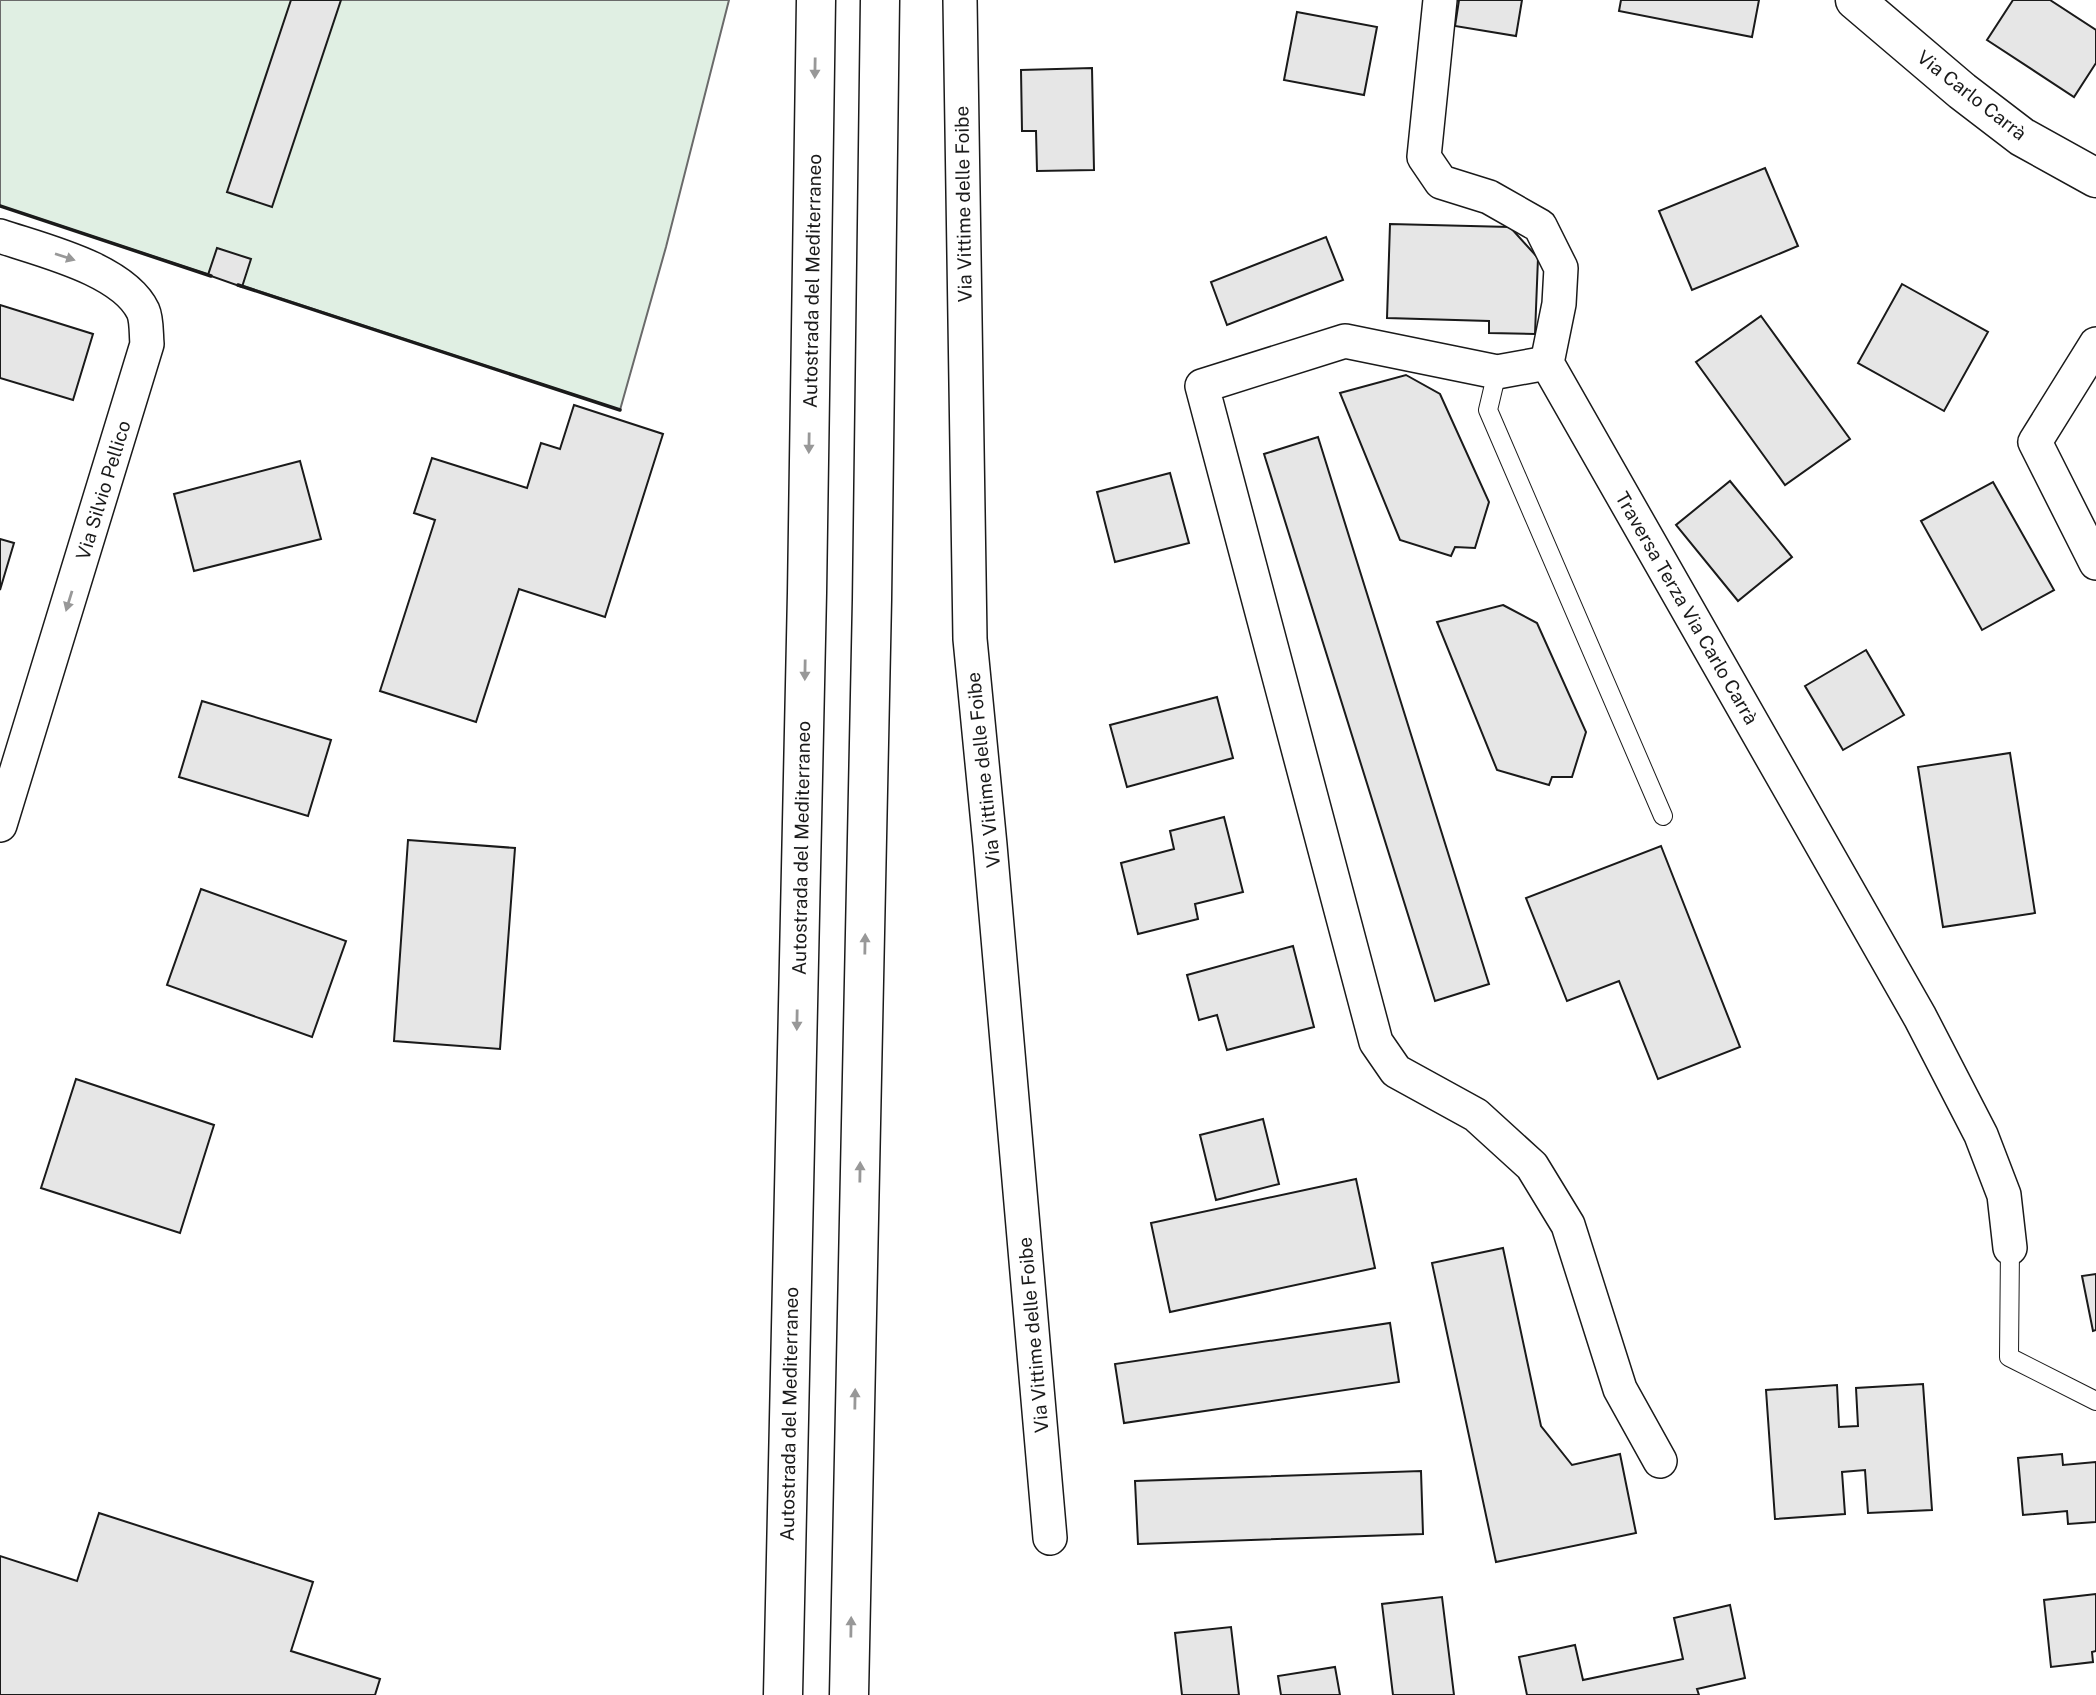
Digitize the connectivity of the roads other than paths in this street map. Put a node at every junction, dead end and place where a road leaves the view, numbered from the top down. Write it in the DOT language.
graph roads {
  1 [pos="816,0"];
  2 [pos="880,0"];
  3 [pos="960,0"];
  4 [pos="1440,0"];
  5 [pos="1855,0"];
  6 [pos="2096,178"];
  7 [pos="0,236"];
  8 [pos="2096,344"];
  9 [pos="1547,363"];
  10 [pos="1497,372"];
  11 [pos="2096,563"];
  12 [pos="1663,816"];
  13 [pos="0,825"];
  14 [pos="2010,1248"];
  15 [pos="2096,1401"];
  16 [pos="1660,1461"];
  17 [pos="1050,1538"];
  18 [pos="783,1695"];
  19 [pos="849,1695"];
  1 -- 18 [label="main road, Autostrada del Mediterraneo, one-way"];
  19 -- 2 [label="main road, one-way"];
  3 -- 17 [label="street, Via Vittime delle Foibe"];
  4 -- 9 [label="street"];
  5 -- 6 [label="main road, Via Carlo Carrà"];
  7 -- 13 [label="street, Via Silvio Pellico, one-way"];
  8 -- 11 [label="street"];
  9 -- 10 [label="street"];
  9 -- 14 [label="street, Traversa Terza Via Carlo Carrà"];
  10 -- 12 [label="lane"];
  10 -- 16 [label="street"];
  14 -- 15 [label="lane"];
}
